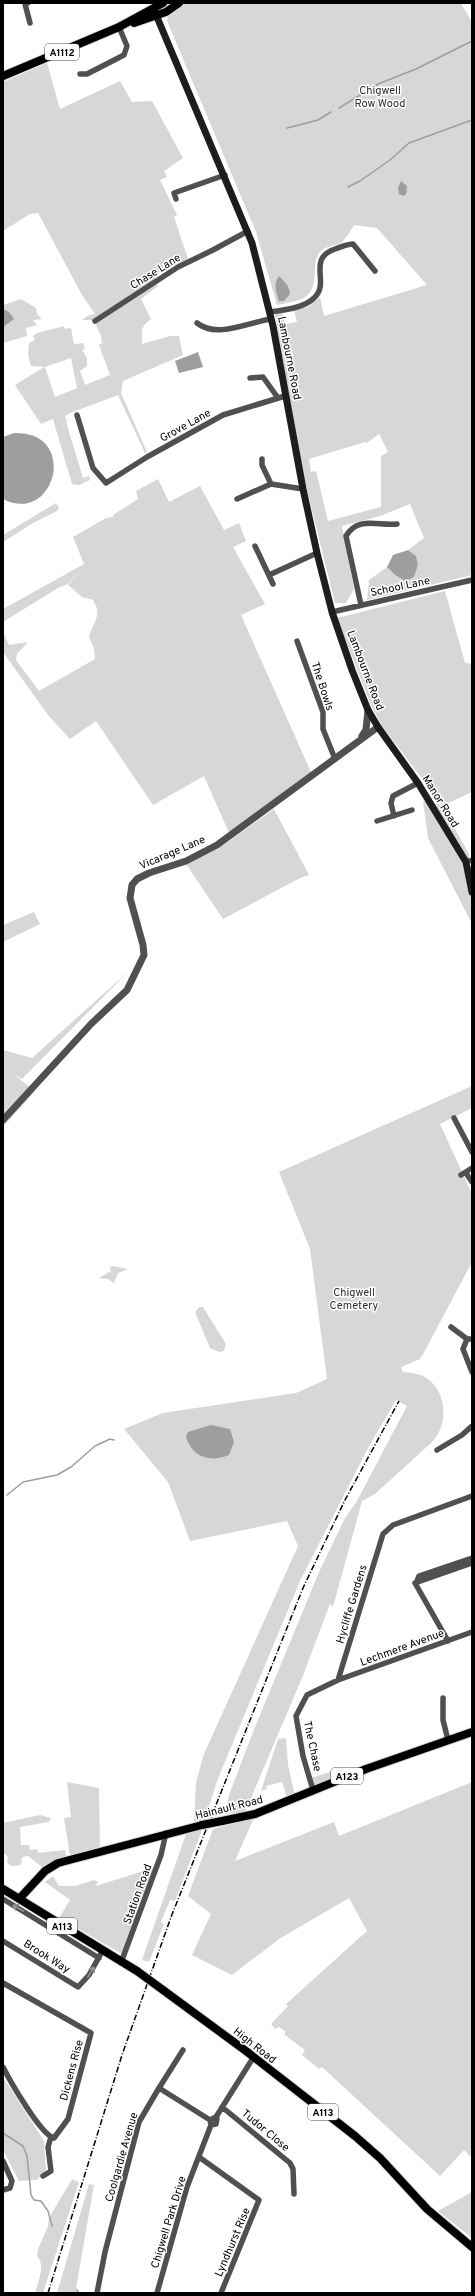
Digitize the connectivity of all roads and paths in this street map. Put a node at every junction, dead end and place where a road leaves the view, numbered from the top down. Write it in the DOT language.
graph roads {
  1 [pos="28,3"];
  2 [pos="163,3"];
  3 [pos="172,3"];
  4 [pos="179,3"];
  5 [pos="153,9"];
  6 [pos="30,23"];
  7 [pos="120,27"];
  8 [pos="80,74"];
  9 [pos="3,76"];
  10 [pos="225,175"];
  11 [pos="176,199"];
  12 [pos="248,231"];
  13 [pos="376,271"];
  14 [pos="271,315"];
  15 [pos="95,321"];
  16 [pos="197,323"];
  17 [pos="250,378"];
  18 [pos="282,397"];
  19 [pos="77,415"];
  20 [pos="262,459"];
  21 [pos="271,484"];
  22 [pos="303,490"];
  23 [pos="237,499"];
  24 [pos="397,524"];
  25 [pos="255,546"];
  26 [pos="317,553"];
  27 [pos="269,575"];
  28 [pos="472,580"];
  29 [pos="273,584"];
  30 [pos="361,605"];
  31 [pos="332,612"];
  32 [pos="297,641"];
  33 [pos="368,710"];
  34 [pos="378,727"];
  35 [pos="360,740"];
  36 [pos="335,759"];
  37 [pos="418,783"];
  38 [pos="412,810"];
  39 [pos="394,816"];
  40 [pos="377,821"];
  41 [pos="469,861"];
  42 [pos="472,892"];
  43 [pos="454,1118"];
  44 [pos="3,1120"];
  45 [pos="472,1152"];
  46 [pos="472,1168"];
  47 [pos="472,1182"];
  48 [pos="451,1327"];
  49 [pos="469,1339"];
  50 [pos="472,1372"];
  51 [pos="472,1426"];
  52 [pos="437,1450"];
  53 [pos="472,1496"];
  54 [pos="472,1558"];
  55 [pos="472,1563"];
  56 [pos="419,1579"];
  57 [pos="472,1632"];
  58 [pos="448,1641"];
  59 [pos="338,1680"];
  60 [pos="443,1698"];
  61 [pos="472,1732"];
  62 [pos="448,1740"];
  63 [pos="313,1790"];
  64 [pos="166,1833"];
  65 [pos="3,1889"];
  66 [pos="20,1898"];
  67 [pos="3,1899"];
  68 [pos="34,1913"];
  69 [pos="3,1941"];
  70 [pos="103,1950"];
  71 [pos="99,1958"];
  72 [pos="122,1960"];
  73 [pos="3,1983"];
  74 [pos="183,2050"];
  75 [pos="253,2058"];
  76 [pos="3,2068"];
  77 [pos="159,2088"];
  78 [pos="222,2107"];
  79 [pos="212,2121"];
  80 [pos="53,2138"];
  81 [pos="199,2157"];
  82 [pos="3,2161"];
  83 [pos="42,2176"];
  84 [pos="3,2190"];
  85 [pos="294,2194"];
  86 [pos="472,2246"];
  87 [pos="97,2293"];
  88 [pos="157,2293"];
  89 [pos="221,2293"];
  1 -- 6 [label="street"];
  2 -- 5 [label="main road, A1112"];
  3 -- 5 [label="main road, A1112"];
  4 -- 5 [label="main road, A1112"];
  5 -- 7 [label="main road, A1112"];
  5 -- 10 [label="main road, Lambourne Road"];
  7 -- 8 [label="street"];
  7 -- 9 [label="main road, A1112"];
  10 -- 11 [label="street"];
  10 -- 12 [label="main road, Lambourne Road"];
  12 -- 14 [label="main road, Lambourne Road"];
  12 -- 15 [label="street, Chase Lane"];
  13 -- 14 [label="street"];
  14 -- 16 [label="street"];
  14 -- 18 [label="main road, Lambourne Road"];
  17 -- 18 [label="street"];
  18 -- 19 [label="street, Grove Lane"];
  18 -- 22 [label="main road, Lambourne Road"];
  20 -- 21 [label="street"];
  21 -- 22 [label="street"];
  21 -- 23 [label="street"];
  22 -- 26 [label="main road, Lambourne Road"];
  24 -- 30 [label="street"];
  25 -- 27 [label="street"];
  26 -- 27 [label="street"];
  26 -- 31 [label="main road, Lambourne Road"];
  27 -- 29 [label="street"];
  28 -- 30 [label="street, School Lane"];
  30 -- 31 [label="street, School Lane"];
  31 -- 33 [label="main road, Lambourne Road"];
  32 -- 36 [label="street, The Bowls"];
  33 -- 34 [label="main road, Lambourne Road"];
  33 -- 35 [label="street"];
  34 -- 35 [label="street, Vicarage Lane"];
  34 -- 37 [label="main road, Manor Road"];
  35 -- 36 [label="street, Vicarage Lane"];
  36 -- 44 [label="street, Vicarage Lane"];
  37 -- 39 [label="street"];
  37 -- 41 [label="main road, Manor Road"];
  38 -- 39 [label="street"];
  39 -- 40 [label="street"];
  41 -- 42 [label="main road, Manor Road"];
  43 -- 45 [label="street"];
  46 -- 47 [label="street"];
  48 -- 49 [label="street"];
  49 -- 50 [label="street"];
  51 -- 52 [label="street"];
  53 -- 59 [label="street, Hycliffe Gardens"];
  54 -- 56 [label="street"];
  55 -- 56 [label="street"];
  56 -- 58 [label="street"];
  57 -- 58 [label="street, Lechmere Avenue"];
  58 -- 59 [label="street, Lechmere Avenue"];
  59 -- 63 [label="street, The Chase"];
  60 -- 62 [label="street"];
  61 -- 62 [label="main road, Hainault Road / A123"];
  62 -- 63 [label="main road, Hainault Road / A123"];
  63 -- 64 [label="main road, Hainault Road / A123, bridge"];
  64 -- 66 [label="main road, Hainault Road / A123"];
  64 -- 72 [label="street, Station Road"];
  65 -- 66 [label="main road, High Road / A113"];
  66 -- 68 [label="main road, High Road / A113"];
  68 -- 67 [label="street, one-way"];
  68 -- 70 [label="main road, High Road / A113"];
  68 -- 71 [label="street"];
  69 -- 71 [label="street, Brook Way, one-way"];
  70 -- 71 [label="street"];
  70 -- 72 [label="main road, High Road / A113"];
  72 -- 75 [label="main road, High Road / A113, bridge"];
  73 -- 80 [label="street, Dickens Rise"];
  74 -- 77 [label="street, Coolgardie Avenue"];
  75 -- 78 [label="street, Chigwell Park Drive"];
  75 -- 86 [label="main road, High Road / A113"];
  76 -- 80 [label="street"];
  77 -- 79 [label="street"];
  77 -- 87 [label="street, Coolgardie Avenue"];
  78 -- 79 [label="street, Chigwell Park Drive"];
  78 -- 85 [label="street, Tudor Close"];
  79 -- 81 [label="street, Chigwell Park Drive"];
  80 -- 83 [label="street"];
  81 -- 88 [label="street, Chigwell Park Drive"];
  81 -- 89 [label="street, Lyndhurst Rise"];
  82 -- 84 [label="street"];
}
